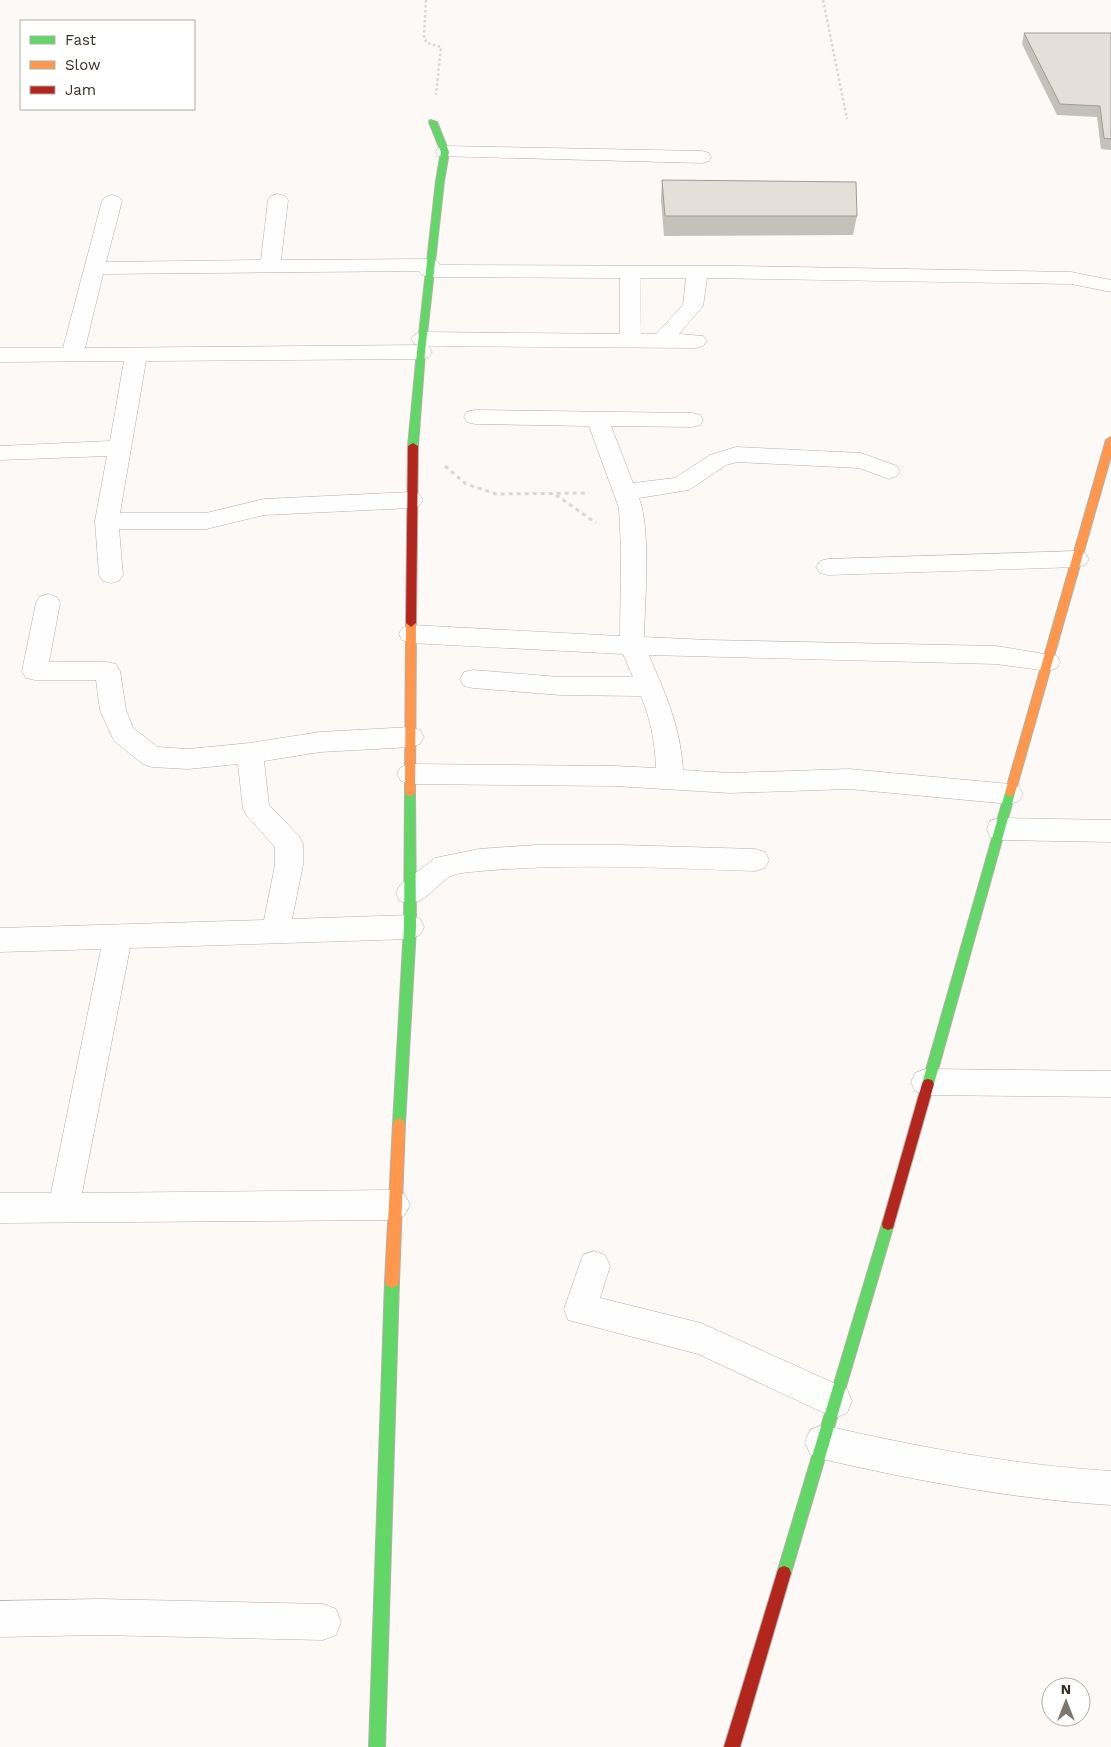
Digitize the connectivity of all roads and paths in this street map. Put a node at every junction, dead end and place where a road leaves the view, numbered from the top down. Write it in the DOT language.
graph roads {
  1 [pos="426,0"];
  2 [pos="823,0"];
  3 [pos="847,119"];
  4 [pos="433,122"];
  5 [pos="445,152"];
  6 [pos="702,157"];
  7 [pos="278,200"];
  8 [pos="112,201"];
  9 [pos="270,266"];
  10 [pos="94,268"];
  11 [pos="430,268"];
  12 [pos="630,272"];
  13 [pos="697,272"];
  14 [pos="1111,286"];
  15 [pos="632,340"];
  16 [pos="661,341"];
  17 [pos="696,341"];
  18 [pos="421,345"];
  19 [pos="0,355"];
  20 [pos="72,355"];
  21 [pos="136,355"];
  22 [pos="475,417"];
  23 [pos="597,419"];
  24 [pos="692,420"];
  25 [pos="1111,440"];
  26 [pos="413,441"];
  27 [pos="119,448"];
  28 [pos="0,453"];
  29 [pos="889,471"];
  30 [pos="624,492"];
  31 [pos="412,500"];
  32 [pos="107,521"];
  33 [pos="160,521"];
  34 [pos="109,548"];
  35 [pos="1077,559"];
  36 [pos="828,567"];
  37 [pos="111,575"];
  38 [pos="48,603"];
  39 [pos="411,634"];
  40 [pos="632,645"];
  41 [pos="1048,662"];
  42 [pos="473,679"];
  43 [pos="650,687"];
  44 [pos="411,738"];
  45 [pos="250,753"];
  46 [pos="410,774"];
  47 [pos="670,779"];
  48 [pos="1010,794"];
  49 [pos="1000,829"];
  50 [pos="1111,831"];
  51 [pos="755,860"];
  52 [pos="410,893"];
  53 [pos="410,927"];
  54 [pos="276,931"];
  55 [pos="118,936"];
  56 [pos="0,940"];
  57 [pos="926,1082"];
  58 [pos="1111,1084"];
  59 [pos="394,1205"];
  60 [pos="64,1207"];
  61 [pos="0,1208"];
  62 [pos="594,1266"];
  63 [pos="835,1401"];
  64 [pos="822,1442"];
  65 [pos="1111,1488"];
  66 [pos="0,1619"];
  67 [pos="323,1622"];
  68 [pos="377,1747"];
  69 [pos="732,1747"];
  1 -- 4 [label="path"];
  2 -- 3 [label="path"];
  4 -- 5 [label="street"];
  5 -- 6 [label="street"];
  5 -- 11 [label="street"];
  7 -- 9 [label="street"];
  8 -- 10 [label="street"];
  9 -- 10 [label="street"];
  9 -- 11 [label="street"];
  10 -- 20 [label="street"];
  11 -- 12 [label="street"];
  11 -- 18 [label="street"];
  12 -- 13 [label="street"];
  12 -- 15 [label="street"];
  13 -- 14 [label="street"];
  13 -- 16 [label="street"];
  15 -- 16 [label="street"];
  15 -- 18 [label="street"];
  16 -- 17 [label="street"];
  18 -- 21 [label="street"];
  18 -- 26 [label="street"];
  19 -- 20 [label="street"];
  20 -- 21 [label="street"];
  21 -- 27 [label="street"];
  22 -- 23 [label="street"];
  23 -- 24 [label="street"];
  23 -- 30 [label="street"];
  25 -- 35 [label="street"];
  26 -- 30 [label="path"];
  26 -- 31 [label="street"];
  27 -- 28 [label="street"];
  27 -- 32 [label="street"];
  29 -- 30 [label="street"];
  30 -- 40 [label="street"];
  31 -- 33 [label="street"];
  31 -- 39 [label="street"];
  32 -- 33 [label="street"];
  32 -- 34 [label="street"];
  33 -- 34 [label="street"];
  34 -- 37 [label="street"];
  35 -- 36 [label="street"];
  35 -- 41 [label="street"];
  38 -- 45 [label="street"];
  39 -- 40 [label="street"];
  39 -- 44 [label="street"];
  40 -- 41 [label="street"];
  40 -- 43 [label="street"];
  41 -- 48 [label="street"];
  42 -- 43 [label="street"];
  43 -- 47 [label="street"];
  44 -- 45 [label="street"];
  44 -- 46 [label="street"];
  45 -- 54 [label="street"];
  46 -- 47 [label="street"];
  46 -- 52 [label="street"];
  47 -- 48 [label="street"];
  48 -- 49 [label="street"];
  49 -- 50 [label="street"];
  49 -- 57 [label="street"];
  51 -- 52 [label="street"];
  52 -- 53 [label="street"];
  53 -- 54 [label="street"];
  53 -- 59 [label="street"];
  54 -- 55 [label="street"];
  55 -- 56 [label="street"];
  55 -- 60 [label="street"];
  57 -- 58 [label="street"];
  57 -- 63 [label="street"];
  59 -- 60 [label="street"];
  59 -- 68 [label="street"];
  60 -- 61 [label="street"];
  62 -- 63 [label="street"];
  63 -- 64 [label="street"];
  64 -- 65 [label="street"];
  64 -- 69 [label="street"];
  66 -- 67 [label="street"];
}
